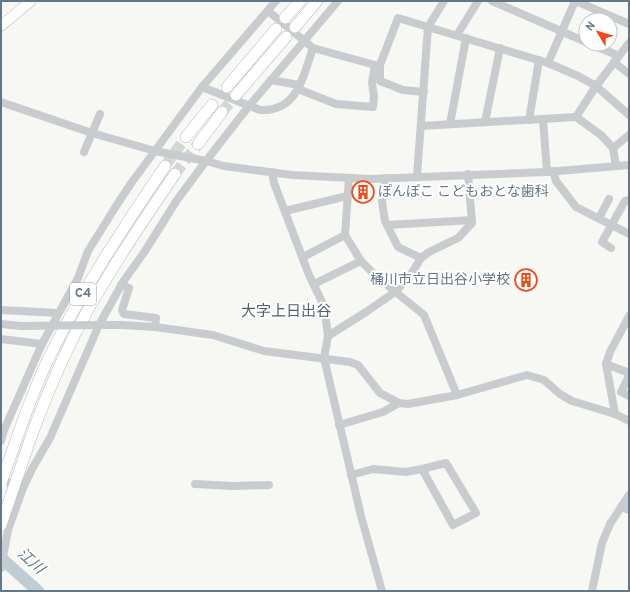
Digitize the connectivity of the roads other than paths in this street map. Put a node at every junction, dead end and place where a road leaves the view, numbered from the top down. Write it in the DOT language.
graph roads {
  1 [pos="31,1"];
  2 [pos="276,1"];
  3 [pos="300,1"];
  4 [pos="317,1"];
  5 [pos="338,1"];
  6 [pos="444,1"];
  7 [pos="478,1"];
  8 [pos="492,1"];
  9 [pos="575,1"];
  10 [pos="268,11"];
  11 [pos="285,18"];
  12 [pos="629,24"];
  13 [pos="1,26"];
  14 [pos="295,27"];
  15 [pos="428,27"];
  16 [pos="276,29"];
  17 [pos="562,32"];
  18 [pos="457,36"];
  19 [pos="286,37"];
  20 [pos="466,38"];
  21 [pos="578,39"];
  22 [pos="304,41"];
  23 [pos="629,43"];
  24 [pos="313,48"];
  25 [pos="500,48"];
  26 [pos="605,52"];
  27 [pos="617,59"];
  28 [pos="539,60"];
  29 [pos="548,63"];
  30 [pos="378,65"];
  31 [pos="629,74"];
  32 [pos="271,80"];
  33 [pos="596,86"];
  34 [pos="202,87"];
  35 [pos="227,87"];
  36 [pos="299,87"];
  37 [pos="424,92"];
  38 [pos="236,95"];
  39 [pos="1,102"];
  40 [pos="212,105"];
  41 [pos="249,106"];
  42 [pos="222,112"];
  43 [pos="100,114"];
  44 [pos="629,114"];
  45 [pos="576,117"];
  46 [pos="543,119"];
  47 [pos="528,120"];
  48 [pos="485,122"];
  49 [pos="450,124"];
  50 [pos="421,126"];
  51 [pos="92,133"];
  52 [pos="629,135"];
  53 [pos="186,137"];
  54 [pos="198,144"];
  55 [pos="613,148"];
  56 [pos="155,151"];
  57 [pos="84,152"];
  58 [pos="206,161"];
  59 [pos="629,165"];
  60 [pos="165,166"];
  61 [pos="616,166"];
  62 [pos="272,172"];
  63 [pos="550,172"];
  64 [pos="175,174"];
  65 [pos="468,174"];
  66 [pos="417,176"];
  67 [pos="349,178"];
  68 [pos="385,178"];
  69 [pos="347,196"];
  70 [pos="609,199"];
  71 [pos="629,200"];
  72 [pos="285,211"];
  73 [pos="599,218"];
  74 [pos="472,220"];
  75 [pos="612,224"];
  76 [pos="387,225"];
  77 [pos="629,234"];
  78 [pos="345,235"];
  79 [pos="611,248"];
  80 [pos="302,257"];
  81 [pos="421,258"];
  82 [pos="361,261"];
  83 [pos="314,284"];
  84 [pos="121,285"];
  85 [pos="395,292"];
  86 [pos="1,310"];
  87 [pos="58,313"];
  88 [pos="629,316"];
  89 [pos="1,324"];
  90 [pos="97,325"];
  91 [pos="155,327"];
  92 [pos="328,336"];
  93 [pos="1,339"];
  94 [pos="42,344"];
  95 [pos="324,358"];
  96 [pos="606,364"];
  97 [pos="629,374"];
  98 [pos="456,395"];
  99 [pos="629,396"];
  100 [pos="399,402"];
  101 [pos="615,414"];
  102 [pos="629,421"];
  103 [pos="339,425"];
  104 [pos="1,441"];
  105 [pos="422,469"];
  106 [pos="351,475"];
  107 [pos="1,482"];
  108 [pos="195,484"];
  109 [pos="269,485"];
  110 [pos="23,488"];
  111 [pos="629,495"];
  112 [pos="625,508"];
  113 [pos="1,525"];
  114 [pos="1,568"];
  115 [pos="382,591"];
  116 [pos="592,591"];
  1 -- 13 [label="main road"];
  2 -- 10 [label="street"];
  3 -- 11 [label="highway"];
  4 -- 14 [label="highway"];
  5 -- 22 [label="street"];
  6 -- 15 [label="street"];
  7 -- 18 [label="street"];
  8 -- 17 [label="street"];
  9 -- 12 [label="street"];
  9 -- 17 [label="street"];
  10 -- 22 [label="street"];
  10 -- 34 [label="street"];
  15 -- 18 [label="street"];
  15 -- 30 [label="street"];
  15 -- 37 [label="street"];
  16 -- 35 [label="highway"];
  17 -- 21 [label="street"];
  17 -- 29 [label="street"];
  18 -- 20 [label="street"];
  19 -- 38 [label="highway"];
  20 -- 25 [label="street"];
  20 -- 49 [label="street"];
  22 -- 24 [label="street"];
  22 -- 32 [label="street"];
  23 -- 27 [label="street"];
  24 -- 30 [label="street"];
  24 -- 36 [label="street"];
  25 -- 28 [label="street"];
  25 -- 48 [label="street"];
  26 -- 27 [label="street"];
  27 -- 31 [label="street"];
  27 -- 33 [label="street"];
  28 -- 29 [label="street"];
  28 -- 47 [label="street"];
  29 -- 33 [label="street"];
  30 -- 36 [label="street"];
  30 -- 37 [label="street"];
  32 -- 36 [label="street"];
  32 -- 41 [label="street"];
  33 -- 44 [label="street"];
  33 -- 45 [label="street"];
  34 -- 41 [label="street"];
  34 -- 56 [label="street"];
  36 -- 41 [label="street"];
  37 -- 50 [label="street"];
  39 -- 51 [label="street"];
  40 -- 53 [label="highway"];
  41 -- 58 [label="street"];
  42 -- 54 [label="highway"];
  43 -- 51 [label="street"];
  45 -- 46 [label="street"];
  45 -- 55 [label="street"];
  46 -- 47 [label="street"];
  46 -- 63 [label="street"];
  47 -- 48 [label="street"];
  48 -- 49 [label="street"];
  49 -- 50 [label="street"];
  50 -- 66 [label="street"];
  51 -- 56 [label="street"];
  51 -- 57 [label="street"];
  52 -- 55 [label="street"];
  55 -- 61 [label="street"];
  56 -- 58 [label="street"];
  56 -- 87 [label="street"];
  58 -- 62 [label="street"];
  58 -- 84 [label="street"];
  59 -- 61 [label="street"];
  60 -- 107 [label="highway, C4, bridge"];
  61 -- 63 [label="street"];
  62 -- 67 [label="street"];
  62 -- 72 [label="street"];
  63 -- 65 [label="street"];
  63 -- 73 [label="street"];
  64 -- 113 [label="highway, C4, bridge"];
  65 -- 66 [label="street"];
  65 -- 74 [label="street"];
  66 -- 68 [label="street"];
  67 -- 68 [label="street"];
  67 -- 69 [label="street"];
  68 -- 76 [label="street"];
  69 -- 72 [label="street"];
  69 -- 78 [label="street"];
  70 -- 73 [label="street"];
  71 -- 75 [label="street"];
  72 -- 80 [label="street"];
  73 -- 75 [label="street"];
  74 -- 76 [label="street"];
  74 -- 81 [label="street"];
  75 -- 77 [label="street"];
  75 -- 79 [label="street"];
  76 -- 81 [label="street"];
  78 -- 80 [label="street"];
  78 -- 82 [label="street"];
  80 -- 83 [label="street"];
  81 -- 85 [label="street"];
  82 -- 83 [label="street"];
  82 -- 85 [label="street"];
  83 -- 92 [label="street"];
  84 -- 90 [label="street"];
  84 -- 91 [label="street"];
  85 -- 92 [label="street"];
  85 -- 98 [label="street"];
  86 -- 87 [label="street"];
  87 -- 94 [label="street"];
  88 -- 96 [label="street"];
  89 -- 90 [label="street, bridge"];
  90 -- 91 [label="street"];
  90 -- 110 [label="street"];
  91 -- 95 [label="street"];
  92 -- 95 [label="street"];
  93 -- 94 [label="street"];
  94 -- 104 [label="street"];
  95 -- 100 [label="street"];
  95 -- 103 [label="street"];
  96 -- 97 [label="street"];
  96 -- 101 [label="street"];
  97 -- 99 [label="street"];
  98 -- 100 [label="street"];
  98 -- 101 [label="street"];
  100 -- 103 [label="street"];
  101 -- 102 [label="street"];
  103 -- 106 [label="street"];
  105 -- 105 [label="street"];
  105 -- 106 [label="street"];
  106 -- 115 [label="street"];
  107 -- 110 [label="street"];
  108 -- 109 [label="street"];
  110 -- 114 [label="street"];
  111 -- 112 [label="street"];
  112 -- 116 [label="street"];
}
